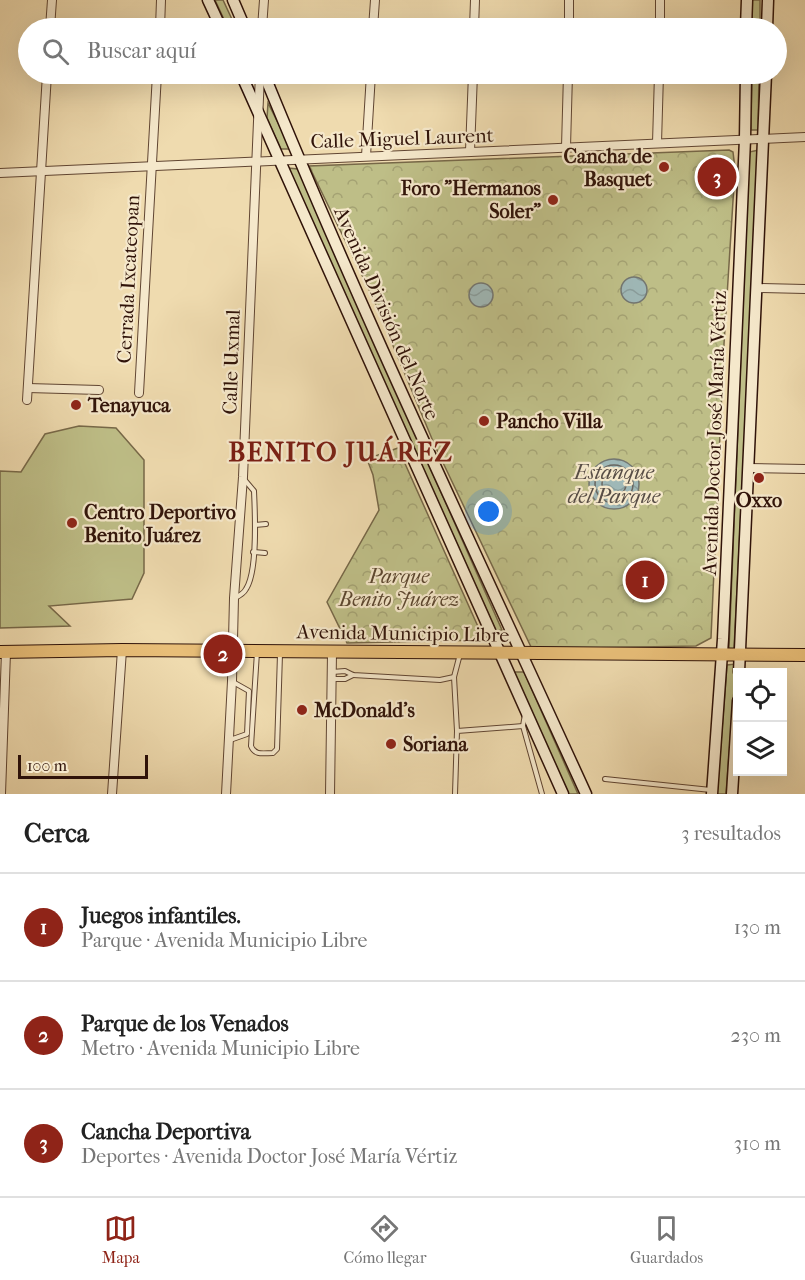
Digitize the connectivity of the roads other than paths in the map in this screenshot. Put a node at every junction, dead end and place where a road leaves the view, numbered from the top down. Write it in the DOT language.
graph roads {
  1 [pos="52,0"];
  2 [pos="161,0"];
  3 [pos="208,0"];
  4 [pos="233,0"];
  5 [pos="264,0"];
  6 [pos="375,0"];
  7 [pos="476,0"];
  8 [pos="569,0"];
  9 [pos="660,0"];
  10 [pos="747,0"];
  11 [pos="768,0"];
  12 [pos="51,18"];
  13 [pos="160,18"];
  14 [pos="216,18"];
  15 [pos="241,18"];
  16 [pos="263,18"];
  17 [pos="374,18"];
  18 [pos="475,18"];
  19 [pos="569,18"];
  20 [pos="660,18"];
  21 [pos="746,18"];
  22 [pos="767,18"];
  23 [pos="45,84"];
  24 [pos="156,84"];
  25 [pos="246,84"];
  26 [pos="261,84"];
  27 [pos="266,84"];
  28 [pos="370,84"];
  29 [pos="472,84"];
  30 [pos="568,84"];
  31 [pos="658,84"];
  32 [pos="746,84"];
  33 [pos="766,84"];
  34 [pos="259,114"];
  35 [pos="805,137"];
  36 [pos="764,138"];
  37 [pos="745,139"];
  38 [pos="657,143"];
  39 [pos="566,147"];
  40 [pos="470,152"];
  41 [pos="366,156"];
  42 [pos="298,159"];
  43 [pos="279,160"];
  44 [pos="256,161"];
  45 [pos="151,167"];
  46 [pos="39,171"];
  47 [pos="0,173"];
  48 [pos="757,288"];
  49 [pos="805,289"];
  50 [pos="28,388"];
  51 [pos="99,390"];
  52 [pos="138,393"];
  53 [pos="27,400"];
  54 [pos="748,468"];
  55 [pos="805,469"];
  56 [pos="243,477"];
  57 [pos="266,524"];
  58 [pos="255,525"];
  59 [pos="253,552"];
  60 [pos="265,553"];
  61 [pos="234,598"];
  62 [pos="122,650"];
  63 [pos="232,651"];
  64 [pos="257,651"];
  65 [pos="3,652"];
  66 [pos="280,652"];
  67 [pos="333,653"];
  68 [pos="460,654"];
  69 [pos="500,654"];
  70 [pos="522,654"];
  71 [pos="722,655"];
  72 [pos="740,655"];
  73 [pos="805,655"];
  74 [pos="739,668"];
  75 [pos="332,675"];
  76 [pos="353,675"];
  77 [pos="454,677"];
  78 [pos="232,681"];
  79 [pos="255,689"];
  80 [pos="249,691"];
  81 [pos="526,712"];
  82 [pos="737,722"];
  83 [pos="523,726"];
  84 [pos="457,731"];
  85 [pos="249,734"];
  86 [pos="229,740"];
  87 [pos="605,779"];
  88 [pos="1,792"];
  89 [pos="712,792"];
  90 [pos="112,794"];
  91 [pos="226,794"];
  92 [pos="330,794"];
  93 [pos="455,794"];
  94 [pos="542,794"];
  95 [pos="563,794"];
  96 [pos="586,794"];
  97 [pos="732,794"];
  1 -- 12 [label="street"];
  2 -- 13 [label="street"];
  3 -- 14 [label="main road"];
  4 -- 15 [label="main road"];
  5 -- 16 [label="street"];
  6 -- 17 [label="street"];
  7 -- 18 [label="street"];
  8 -- 19 [label="street"];
  9 -- 20 [label="street"];
  10 -- 21 [label="main road"];
  11 -- 22 [label="main road"];
  23 -- 46 [label="street"];
  24 -- 45 [label="street, Cerrada Ixcateopan"];
  25 -- 34 [label="main road, Avenida División del Norte"];
  26 -- 34 [label="street, Calle Uxmal"];
  27 -- 42 [label="main road, Avenida División del Norte"];
  28 -- 41 [label="street"];
  29 -- 40 [label="street"];
  30 -- 39 [label="street"];
  31 -- 38 [label="street"];
  32 -- 37 [label="main road, Avenida Doctor José María Vértiz"];
  33 -- 36 [label="main road, Avenida Doctor José María Vértiz"];
  34 -- 43 [label="main road, Avenida División del Norte"];
  34 -- 44 [label="street, Calle Uxmal"];
  35 -- 36 [label="street, Calle Miguel Laurent"];
  36 -- 37 [label="street, Calle Miguel Laurent"];
  36 -- 48 [label="main road, Avenida Doctor José María Vértiz"];
  37 -- 38 [label="street, Calle Miguel Laurent"];
  37 -- 71 [label="main road, Avenida Doctor José María Vértiz"];
  38 -- 39 [label="street, Calle Miguel Laurent"];
  39 -- 40 [label="street, Calle Miguel Laurent"];
  40 -- 41 [label="street, Calle Miguel Laurent"];
  41 -- 42 [label="street, Calle Miguel Laurent"];
  42 -- 43 [label="street, Calle Miguel Laurent"];
  42 -- 70 [label="main road, Avenida División del Norte"];
  43 -- 44 [label="street, Calle Miguel Laurent"];
  43 -- 69 [label="main road, Avenida División del Norte"];
  44 -- 45 [label="street, Calle Miguel Laurent"];
  44 -- 56 [label="street, Calle Uxmal"];
  45 -- 46 [label="street, Calle Miguel Laurent"];
  45 -- 52 [label="street, Cerrada Ixcateopan"];
  46 -- 47 [label="street, Calle Miguel Laurent"];
  46 -- 50 [label="street"];
  48 -- 49 [label="street"];
  48 -- 54 [label="main road, Avenida Doctor José María Vértiz"];
  50 -- 51 [label="street"];
  50 -- 53 [label="street"];
  54 -- 55 [label="street"];
  54 -- 72 [label="main road, Avenida Doctor José María Vértiz"];
  56 -- 58 [label="lane"];
  56 -- 61 [label="street, Calle Uxmal"];
  57 -- 58 [label="lane"];
  58 -- 59 [label="lane"];
  59 -- 60 [label="lane"];
  59 -- 61 [label="lane"];
  61 -- 63 [label="street, Calle Uxmal"];
  62 -- 63 [label="main road, Avenida Municipio Libre"];
  62 -- 65 [label="main road, Avenida Municipio Libre"];
  62 -- 90 [label="street"];
  63 -- 64 [label="main road, Avenida Municipio Libre"];
  63 -- 78 [label="street, Calle Uxmal"];
  64 -- 66 [label="main road, Avenida Municipio Libre"];
  64 -- 79 [label="lane"];
  65 -- 88 [label="street"];
  66 -- 67 [label="main road, Avenida Municipio Libre"];
  66 -- 85 [label="lane"];
  67 -- 68 [label="main road, Avenida Municipio Libre"];
  67 -- 75 [label="street"];
  68 -- 69 [label="main road, Avenida Municipio Libre"];
  68 -- 77 [label="lane"];
  69 -- 70 [label="main road, Avenida Municipio Libre"];
  69 -- 81 [label="main road, Avenida División del Norte"];
  70 -- 71 [label="main road, Avenida Municipio Libre"];
  70 -- 96 [label="main road, Avenida División del Norte"];
  71 -- 72 [label="main road, Avenida Municipio Libre"];
  71 -- 89 [label="main road, Avenida Doctor José María Vértiz"];
  72 -- 73 [label="main road, Avenida Municipio Libre"];
  72 -- 74 [label="main road, Avenida Doctor José María Vértiz"];
  75 -- 76 [label="lane"];
  75 -- 76 [label="lane"];
  75 -- 92 [label="street"];
  76 -- 77 [label="lane"];
  77 -- 84 [label="lane"];
  78 -- 80 [label="lane"];
  78 -- 86 [label="street, Calle Uxmal"];
  79 -- 80 [label="lane"];
  79 -- 85 [label="lane"];
  80 -- 85 [label="lane"];
  81 -- 83 [label="lane"];
  81 -- 95 [label="main road, Avenida División del Norte"];
  82 -- 97 [label="main road"];
  83 -- 84 [label="lane"];
  83 -- 94 [label="lane"];
  84 -- 93 [label="lane"];
  85 -- 86 [label="lane"];
  86 -- 91 [label="street, Calle Uxmal"];
  87 -- 89 [label="lane"];
}
